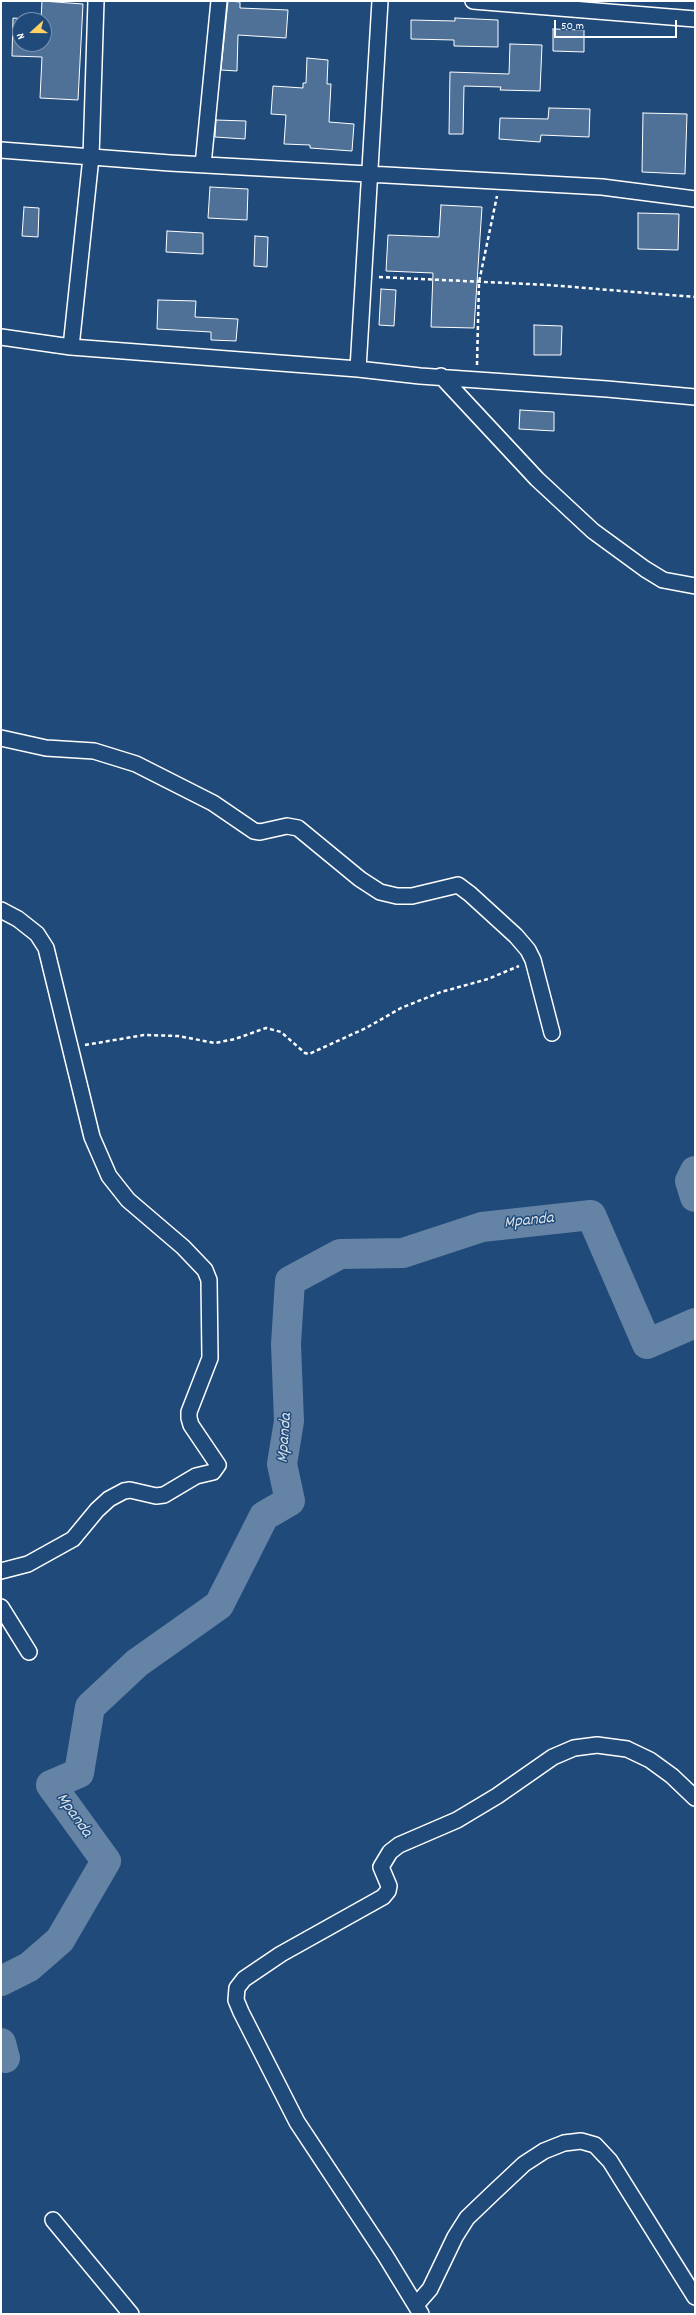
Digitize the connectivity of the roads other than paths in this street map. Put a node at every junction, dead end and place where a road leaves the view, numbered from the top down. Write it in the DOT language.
graph roads {
  1 [pos="96,1"];
  2 [pos="219,1"];
  3 [pos="380,1"];
  4 [pos="473,1"];
  5 [pos="695,19"];
  6 [pos="1,150"];
  7 [pos="90,157"];
  8 [pos="203,164"];
  9 [pos="370,174"];
  10 [pos="695,198"];
  11 [pos="1,337"];
  12 [pos="71,347"];
  13 [pos="358,369"];
  14 [pos="441,376"];
  15 [pos="695,398"];
  16 [pos="695,586"];
  17 [pos="1,738"];
  18 [pos="1,910"];
  19 [pos="552,1033"];
  20 [pos="1,1571"];
  21 [pos="1,1607"];
  22 [pos="29,1652"];
  23 [pos="695,1796"];
  24 [pos="53,2220"];
  25 [pos="695,2297"];
  26 [pos="419,2310"];
  27 [pos="131,2314"];
  1 -- 7 [label="street"];
  2 -- 8 [label="street"];
  3 -- 9 [label="street"];
  4 -- 5 [label="street"];
  6 -- 7 [label="street"];
  7 -- 8 [label="street"];
  7 -- 12 [label="street"];
  8 -- 9 [label="street"];
  9 -- 10 [label="street"];
  9 -- 13 [label="street"];
  11 -- 12 [label="street"];
  12 -- 13 [label="street"];
  13 -- 14 [label="street"];
  14 -- 15 [label="street"];
  14 -- 16 [label="street"];
  17 -- 19 [label="street"];
  18 -- 20 [label="street"];
  21 -- 22 [label="street"];
  23 -- 26 [label="street"];
  24 -- 27 [label="street"];
  25 -- 26 [label="street"];
}
